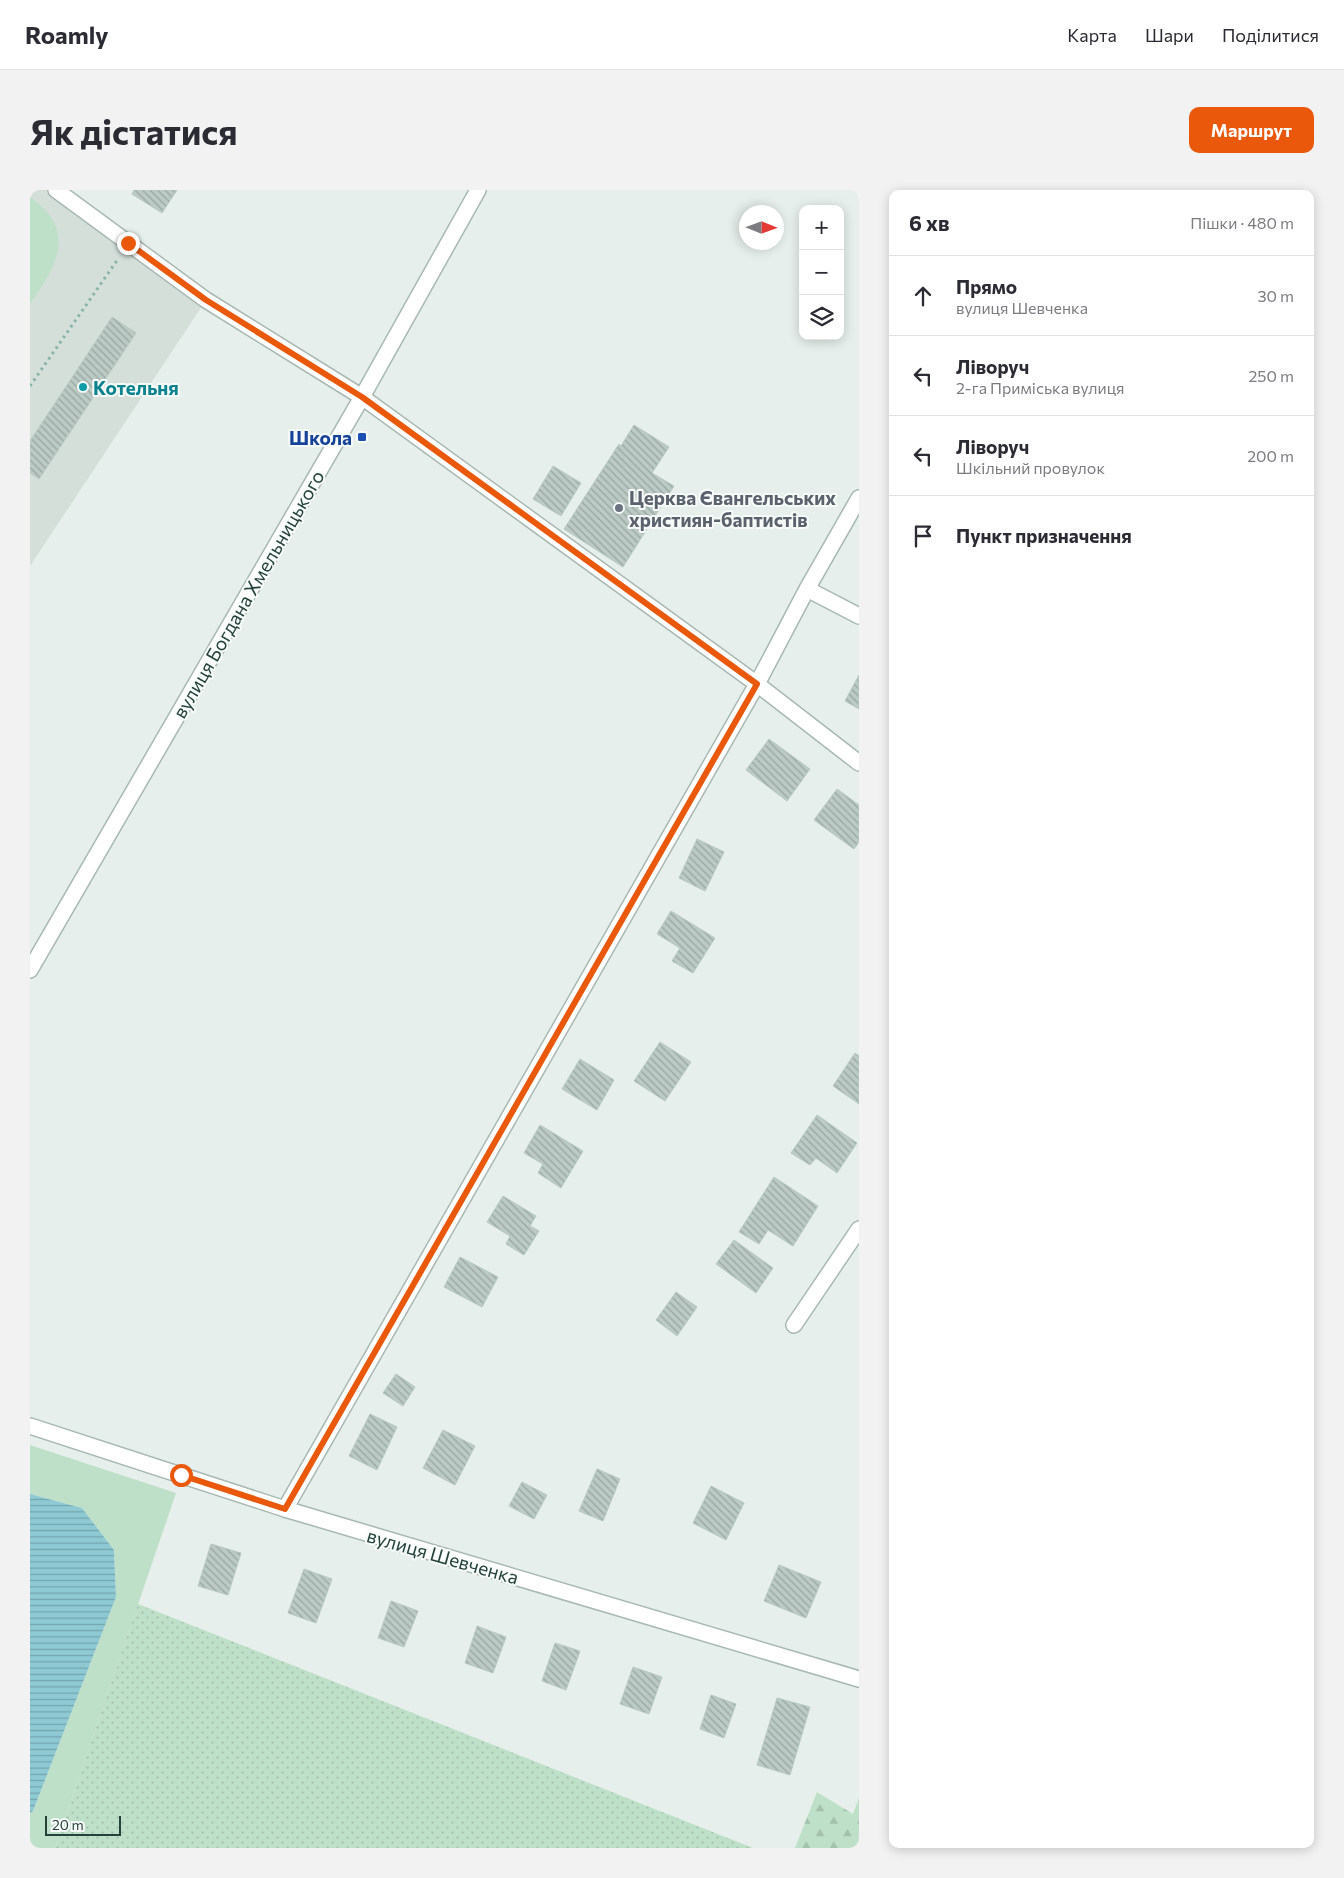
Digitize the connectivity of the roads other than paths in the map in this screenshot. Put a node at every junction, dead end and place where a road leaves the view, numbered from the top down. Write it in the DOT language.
graph roads {
  1 [pos="56,190"];
  2 [pos="478,190"];
  3 [pos="362,397"];
  4 [pos="859,498"];
  5 [pos="807,589"];
  6 [pos="859,616"];
  7 [pos="757,684"];
  8 [pos="859,763"];
  9 [pos="30,970"];
  10 [pos="859,1229"];
  11 [pos="794,1324"];
  12 [pos="30,1426"];
  13 [pos="285,1509"];
  14 [pos="859,1679"];
  1 -- 3 [label="street"];
  2 -- 3 [label="street, вулиця Богдана Хмельницького"];
  3 -- 7 [label="street"];
  3 -- 9 [label="street, вулиця Богдана Хмельницького"];
  4 -- 5 [label="street"];
  5 -- 6 [label="street"];
  5 -- 7 [label="street"];
  7 -- 8 [label="street"];
  7 -- 13 [label="street"];
  10 -- 11 [label="street"];
  12 -- 13 [label="street, вулиця Шевченка"];
  13 -- 14 [label="street, вулиця Шевченка"];
}
